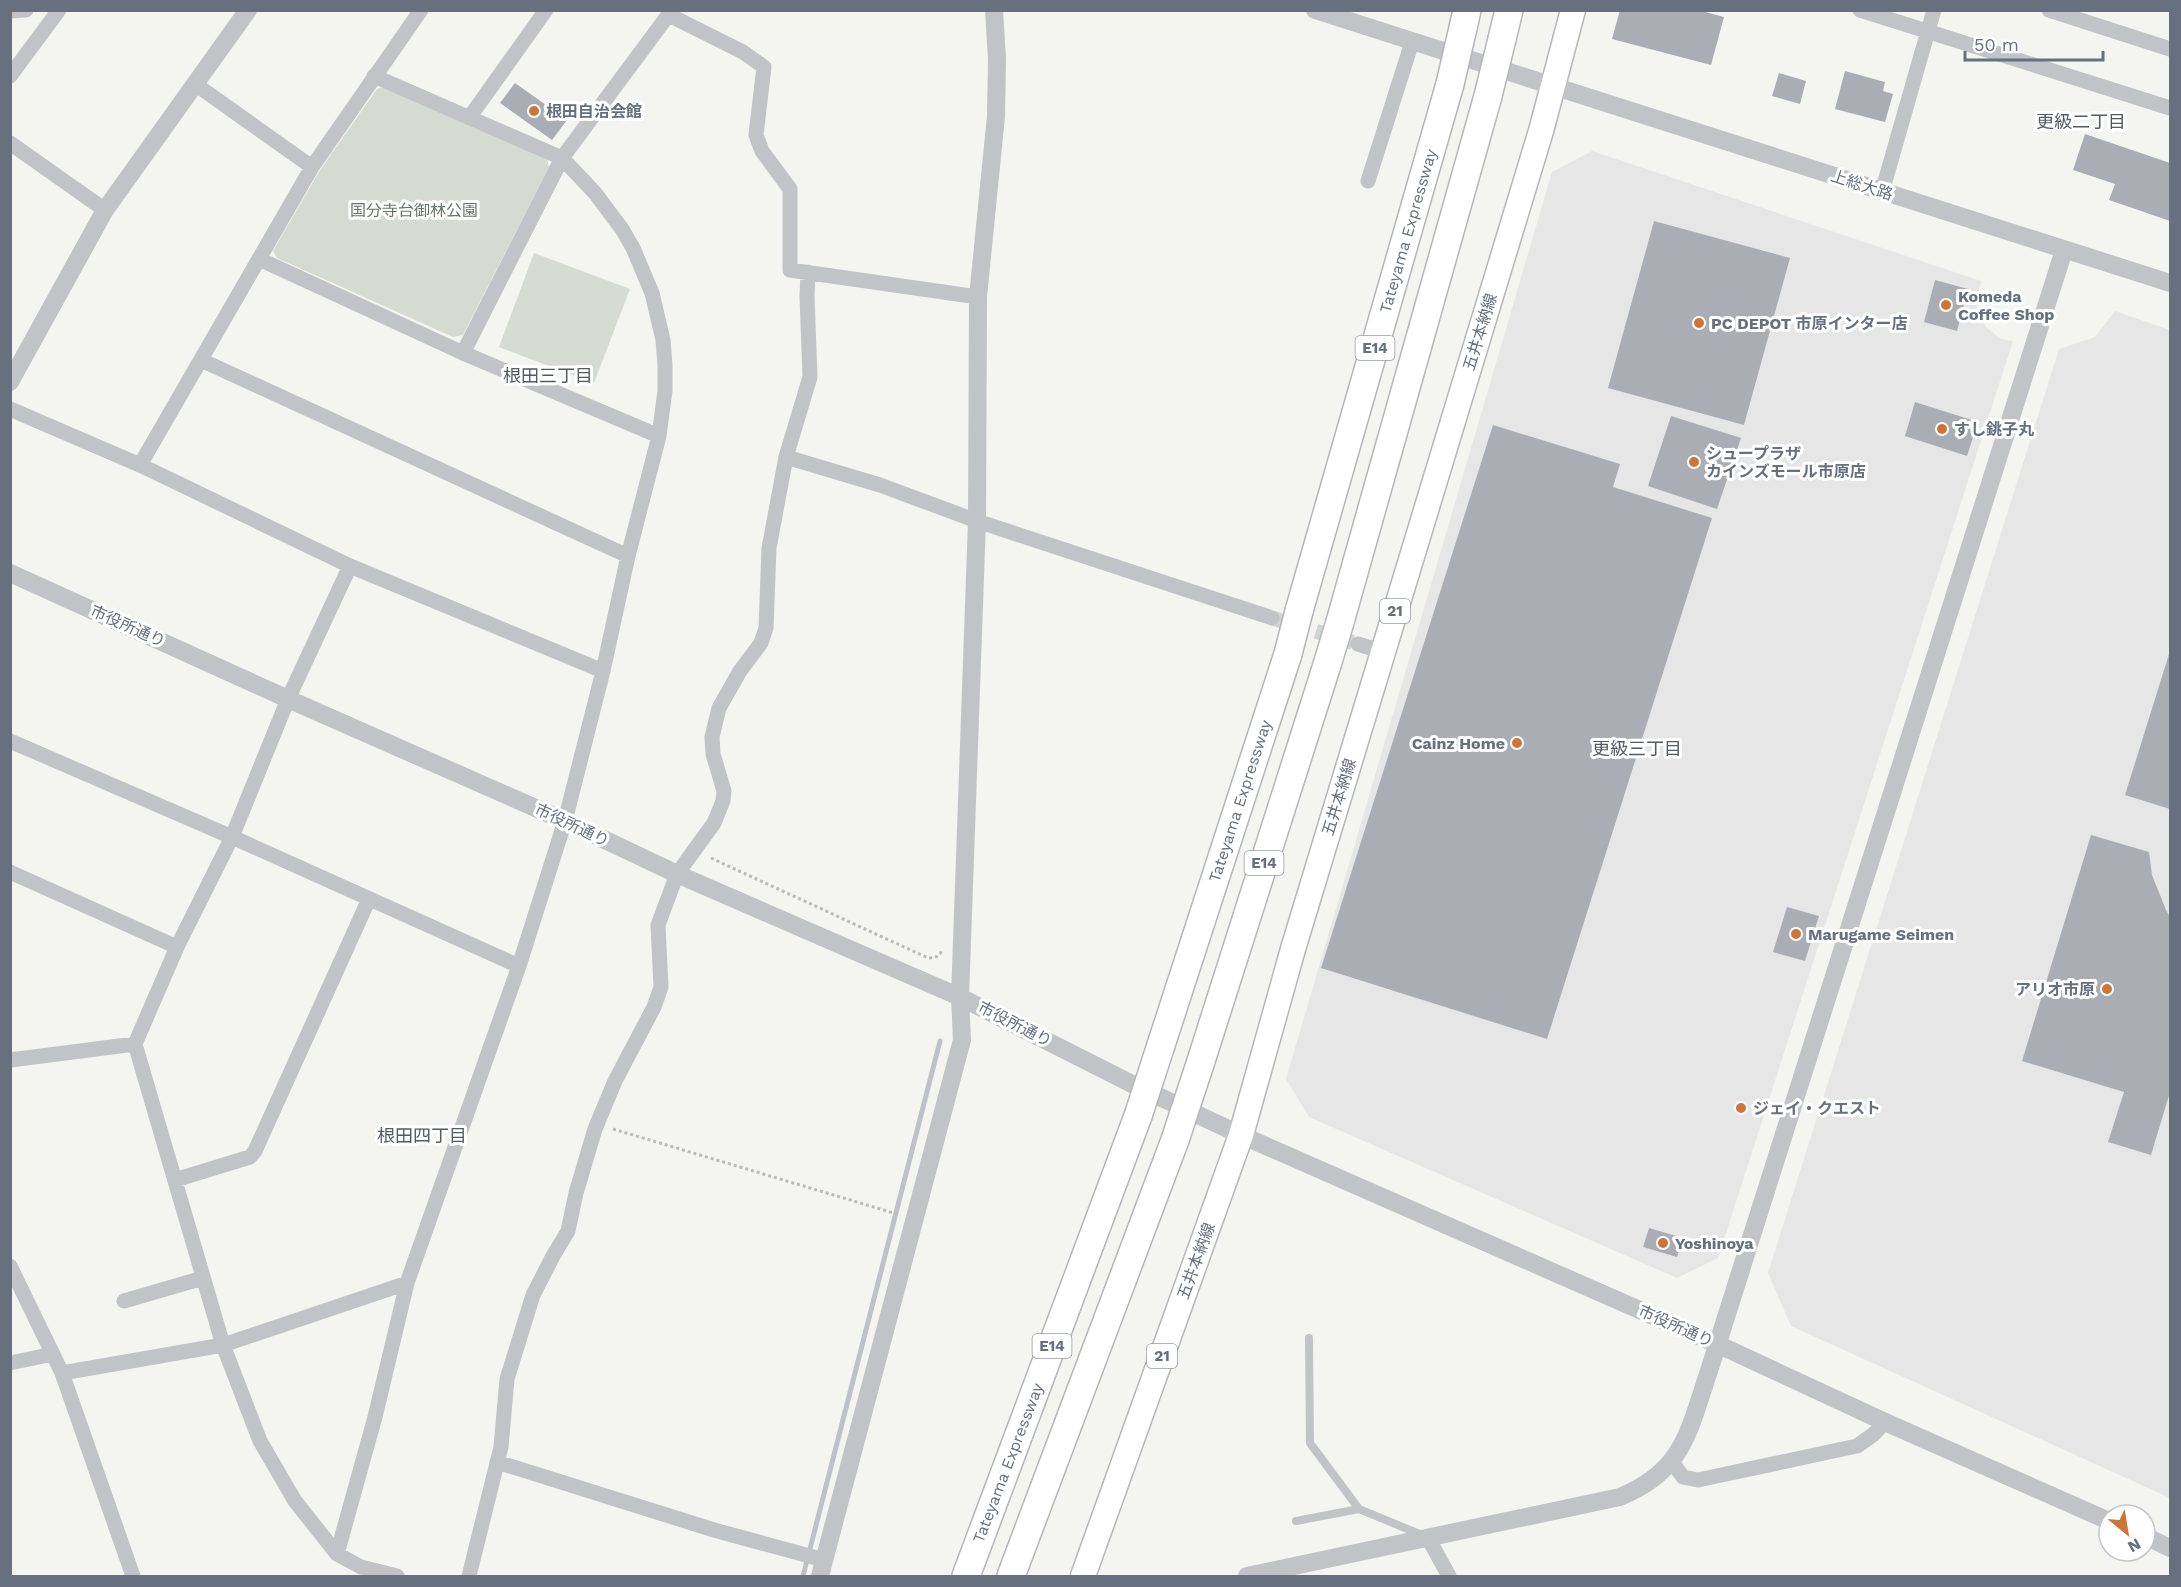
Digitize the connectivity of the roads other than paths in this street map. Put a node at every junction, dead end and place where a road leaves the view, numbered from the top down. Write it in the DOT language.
graph roads {
  1 [pos="26,10"];
  2 [pos="59,10"];
  3 [pos="248,10"];
  4 [pos="421,10"];
  5 [pos="546,10"];
  6 [pos="994,10"];
  7 [pos="1315,10"];
  8 [pos="1509,10"];
  9 [pos="1573,10"];
  10 [pos="1860,10"];
  11 [pos="1934,10"];
  12 [pos="2049,10"];
  13 [pos="10,12"];
  14 [pos="670,13"];
  15 [pos="1465,19"];
  16 [pos="1927,32"];
  17 [pos="1412,42"];
  18 [pos="2170,49"];
  19 [pos="10,76"];
  20 [pos="374,76"];
  21 [pos="195,84"];
  22 [pos="1553,87"];
  23 [pos="2170,108"];
  24 [pos="469,118"];
  25 [pos="10,143"];
  26 [pos="562,158"];
  27 [pos="312,167"];
  28 [pos="1368,181"];
  29 [pos="1882,192"];
  30 [pos="105,210"];
  31 [pos="2064,250"];
  32 [pos="259,259"];
  33 [pos="808,272"];
  34 [pos="2170,284"];
  35 [pos="978,297"];
  36 [pos="464,353"];
  37 [pos="201,360"];
  38 [pos="10,382"];
  39 [pos="10,409"];
  40 [pos="659,436"];
  41 [pos="786,457"];
  42 [pos="140,465"];
  43 [pos="977,521"];
  44 [pos="628,556"];
  45 [pos="350,566"];
  46 [pos="10,573"];
  47 [pos="1272,618"];
  48 [pos="1358,644"];
  49 [pos="1383,652"];
  50 [pos="603,671"];
  51 [pos="288,699"];
  52 [pos="10,741"];
  53 [pos="565,821"];
  54 [pos="232,837"];
  55 [pos="10,872"];
  56 [pos="677,874"];
  57 [pos="369,899"];
  58 [pos="177,947"];
  59 [pos="519,966"];
  60 [pos="960,997"];
  61 [pos="135,1044"];
  62 [pos="10,1060"];
  63 [pos="1241,1135"];
  64 [pos="175,1180"];
  65 [pos="10,1266"];
  66 [pos="203,1278"];
  67 [pos="407,1283"];
  68 [pos="124,1301"];
  69 [pos="1309,1338"];
  70 [pos="1717,1344"];
  71 [pos="223,1345"];
  72 [pos="53,1354"];
  73 [pos="10,1363"];
  74 [pos="62,1373"];
  75 [pos="1885,1422"];
  76 [pos="497,1462"];
  77 [pos="1672,1462"];
  78 [pos="1359,1509"];
  79 [pos="2097,1516"];
  80 [pos="1296,1521"];
  81 [pos="1428,1538"];
  82 [pos="337,1554"];
  83 [pos="822,1568"];
  84 [pos="134,1576"];
  85 [pos="398,1576"];
  86 [pos="469,1576"];
  87 [pos="966,1576"];
  88 [pos="1011,1576"];
  89 [pos="1083,1576"];
  90 [pos="1246,1576"];
  91 [pos="1449,1576"];
  1 -- 13 [label="street"];
  2 -- 19 [label="street"];
  3 -- 21 [label="street"];
  4 -- 20 [label="street"];
  5 -- 24 [label="street"];
  6 -- 35 [label="street"];
  7 -- 17 [label="street, 上総大路"];
  8 -- 88 [label="highway, E14, bridge"];
  9 -- 22 [label="main road, 五井本納線 / 21"];
  10 -- 16 [label="street"];
  11 -- 16 [label="street"];
  12 -- 18 [label="street"];
  14 -- 26 [label="street"];
  14 -- 33 [label="street"];
  15 -- 87 [label="highway, Tateyama Expressway / E14, bridge"];
  16 -- 23 [label="street"];
  16 -- 29 [label="street"];
  17 -- 22 [label="street, 上総大路"];
  17 -- 28 [label="street"];
  20 -- 24 [label="street"];
  20 -- 27 [label="street"];
  21 -- 27 [label="street"];
  21 -- 30 [label="street"];
  22 -- 29 [label="street, 上総大路"];
  22 -- 49 [label="main road, 五井本納線 / 21"];
  24 -- 26 [label="street"];
  25 -- 30 [label="street"];
  26 -- 36 [label="street"];
  26 -- 40 [label="street"];
  27 -- 32 [label="street"];
  29 -- 31 [label="street, 上総大路"];
  30 -- 38 [label="street"];
  31 -- 34 [label="street, 上総大路"];
  31 -- 70 [label="street"];
  32 -- 36 [label="street"];
  32 -- 37 [label="street"];
  33 -- 35 [label="street"];
  33 -- 41 [label="street"];
  35 -- 43 [label="street"];
  36 -- 40 [label="street"];
  37 -- 42 [label="street"];
  37 -- 44 [label="street"];
  39 -- 42 [label="street"];
  40 -- 44 [label="street"];
  41 -- 43 [label="street"];
  41 -- 56 [label="street"];
  42 -- 45 [label="street"];
  43 -- 47 [label="street"];
  43 -- 60 [label="street"];
  44 -- 50 [label="street"];
  45 -- 50 [label="street"];
  45 -- 51 [label="street"];
  46 -- 51 [label="street, 市役所通り"];
  48 -- 49 [label="street"];
  49 -- 63 [label="main road, 五井本納線 / 21"];
  50 -- 53 [label="street"];
  51 -- 53 [label="street, 市役所通り"];
  51 -- 54 [label="street"];
  52 -- 54 [label="street"];
  53 -- 56 [label="street, 市役所通り"];
  53 -- 59 [label="street"];
  54 -- 57 [label="street"];
  54 -- 58 [label="street"];
  55 -- 58 [label="street"];
  56 -- 60 [label="street, 市役所通り"];
  56 -- 76 [label="street"];
  57 -- 59 [label="street"];
  57 -- 64 [label="street"];
  58 -- 61 [label="street"];
  59 -- 67 [label="street"];
  60 -- 63 [label="street, 市役所通り"];
  60 -- 83 [label="street"];
  61 -- 62 [label="street"];
  61 -- 64 [label="street"];
  63 -- 70 [label="street, 市役所通り"];
  63 -- 89 [label="main road, 五井本納線 / 21"];
  64 -- 66 [label="street"];
  65 -- 72 [label="street"];
  66 -- 68 [label="street"];
  66 -- 71 [label="street"];
  67 -- 71 [label="street"];
  67 -- 82 [label="street"];
  69 -- 78 [label="lane"];
  70 -- 75 [label="street, 市役所通り"];
  70 -- 77 [label="street"];
  71 -- 74 [label="street"];
  71 -- 82 [label="street"];
  72 -- 73 [label="street"];
  72 -- 74 [label="street"];
  74 -- 84 [label="street"];
  75 -- 77 [label="street"];
  75 -- 79 [label="street, 市役所通り"];
  76 -- 83 [label="street"];
  76 -- 86 [label="street"];
  77 -- 81 [label="street"];
  78 -- 80 [label="lane"];
  78 -- 81 [label="lane"];
  81 -- 90 [label="street"];
  81 -- 91 [label="street"];
  82 -- 85 [label="street"];
}
